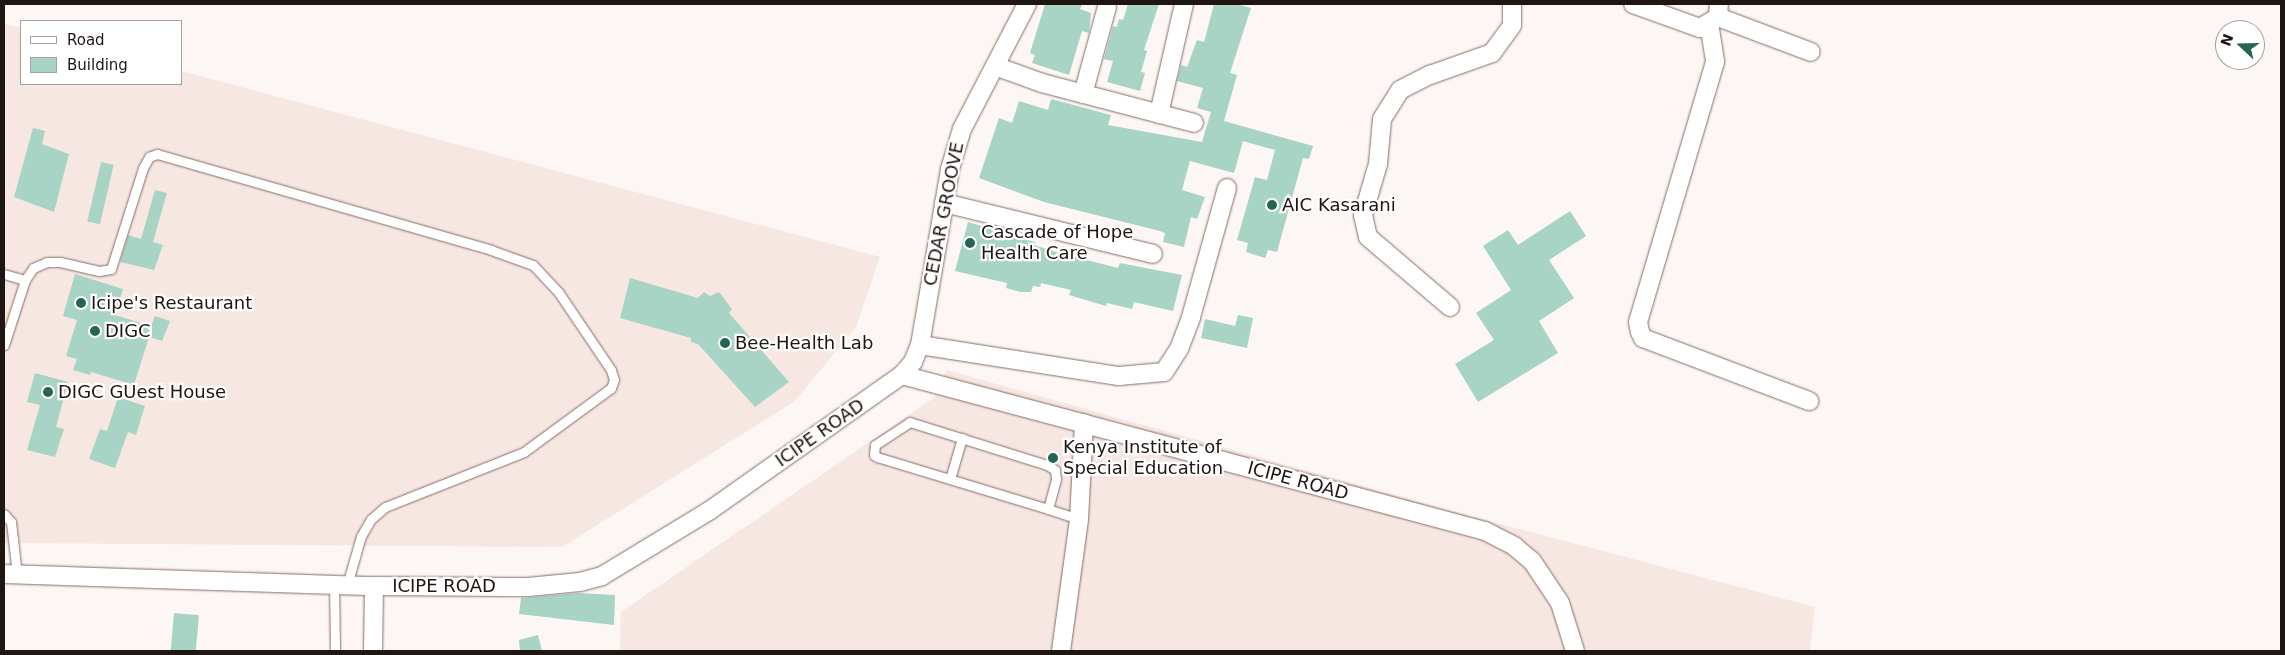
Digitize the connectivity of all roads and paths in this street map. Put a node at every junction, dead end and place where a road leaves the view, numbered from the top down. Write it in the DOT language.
graph roads {
  1 [pos="1027,4"];
  2 [pos="1184,4"];
  3 [pos="1512,4"];
  4 [pos="1633,4"];
  5 [pos="1107,7"];
  6 [pos="1715,15"];
  7 [pos="1811,52"];
  8 [pos="995,66"];
  9 [pos="1083,94"];
  10 [pos="1159,114"];
  11 [pos="1194,123"];
  12 [pos="1227,188"];
  13 [pos="944,203"];
  14 [pos="1153,254"];
  15 [pos="4,274"];
  16 [pos="25,280"];
  17 [pos="1450,307"];
  18 [pos="4,345"];
  19 [pos="920,345"];
  20 [pos="902,375"];
  21 [pos="1809,402"];
  22 [pos="1084,423"];
  23 [pos="962,438"];
  24 [pos="950,479"];
  25 [pos="1048,509"];
  26 [pos="4,514"];
  27 [pos="1079,519"];
  28 [pos="11,574"];
  29 [pos="341,584"];
  30 [pos="374,586"];
  31 [pos="335,651"];
  32 [pos="373,651"];
  33 [pos="1061,651"];
  34 [pos="1575,651"];
  1 -- 8 [label="street, CEDAR GROOVE"];
  2 -- 10 [label="street"];
  3 -- 17 [label="street"];
  4 -- 6 [label="street"];
  5 -- 9 [label="street"];
  6 -- 7 [label="street"];
  6 -- 21 [label="street"];
  8 -- 9 [label="street"];
  8 -- 13 [label="street, CEDAR GROOVE"];
  9 -- 10 [label="street"];
  10 -- 11 [label="street"];
  12 -- 19 [label="street"];
  13 -- 14 [label="street"];
  13 -- 19 [label="street, CEDAR GROOVE"];
  15 -- 16 [label="lane"];
  16 -- 18 [label="lane"];
  16 -- 29 [label="lane"];
  19 -- 20 [label="street, CEDAR GROOVE"];
  20 -- 22 [label="street, ICIPE ROAD"];
  20 -- 30 [label="street, ICIPE ROAD"];
  22 -- 27 [label="street"];
  22 -- 34 [label="street, ICIPE ROAD"];
  23 -- 24 [label="lane"];
  23 -- 24 [label="lane"];
  23 -- 25 [label="lane"];
  24 -- 25 [label="lane"];
  25 -- 27 [label="lane"];
  26 -- 28 [label="lane"];
  27 -- 33 [label="street"];
  28 -- 29 [label="street, ICIPE ROAD"];
  29 -- 30 [label="street, ICIPE ROAD"];
  29 -- 31 [label="lane"];
  30 -- 32 [label="street"];
}
